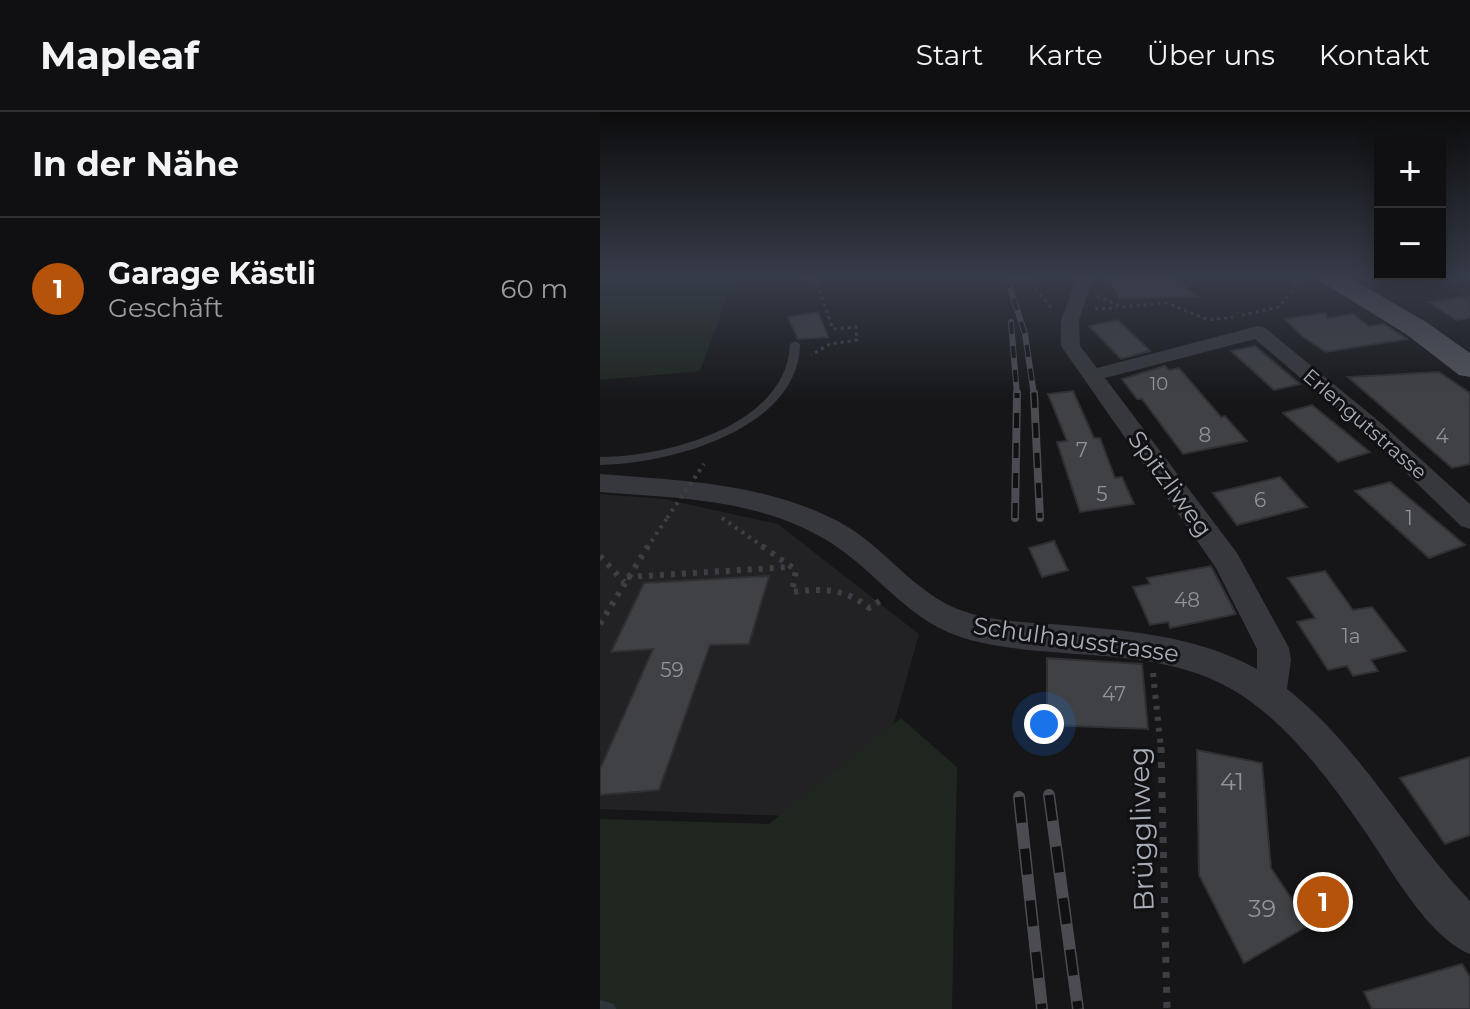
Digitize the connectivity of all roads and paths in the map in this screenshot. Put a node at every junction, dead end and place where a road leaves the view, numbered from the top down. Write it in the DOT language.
graph roads {
  1 [pos="829,318"];
  2 [pos="1065,318"];
  3 [pos="1399,318"];
  4 [pos="1070,320"];
  5 [pos="795,344"];
  6 [pos="795,361"];
  7 [pos="1470,368"];
  8 [pos="1090,376"];
  9 [pos="600,461"];
  10 [pos="704,464"];
  11 [pos="600,483"];
  12 [pos="725,494"];
  13 [pos="1470,519"];
  14 [pos="600,556"];
  15 [pos="790,567"];
  16 [pos="625,580"];
  17 [pos="901,587"];
  18 [pos="600,624"];
  19 [pos="1151,648"];
  20 [pos="1269,696"];
  21 [pos="1470,932"];
  22 [pos="1167,1009"];
  1 -- 6 [label="path"];
  2 -- 4 [label="path"];
  3 -- 7 [label="main road"];
  4 -- 8 [label="street, Spitzliweg"];
  5 -- 6 [label="lane"];
  6 -- 9 [label="lane"];
  8 -- 13 [label="street, Erlengutstrasse"];
  8 -- 20 [label="street, Spitzliweg"];
  10 -- 16 [label="path, bridge"];
  11 -- 12 [label="street, Schulhausstrasse"];
  12 -- 15 [label="path"];
  12 -- 17 [label="street, Schulhausstrasse"];
  14 -- 16 [label="path"];
  15 -- 16 [label="path"];
  15 -- 17 [label="path"];
  16 -- 18 [label="path"];
  17 -- 19 [label="street, Schulhausstrasse"];
  19 -- 20 [label="street, Schulhausstrasse"];
  19 -- 22 [label="path, Brüggliweg"];
  20 -- 21 [label="street, Schulhausstrasse"];
}
